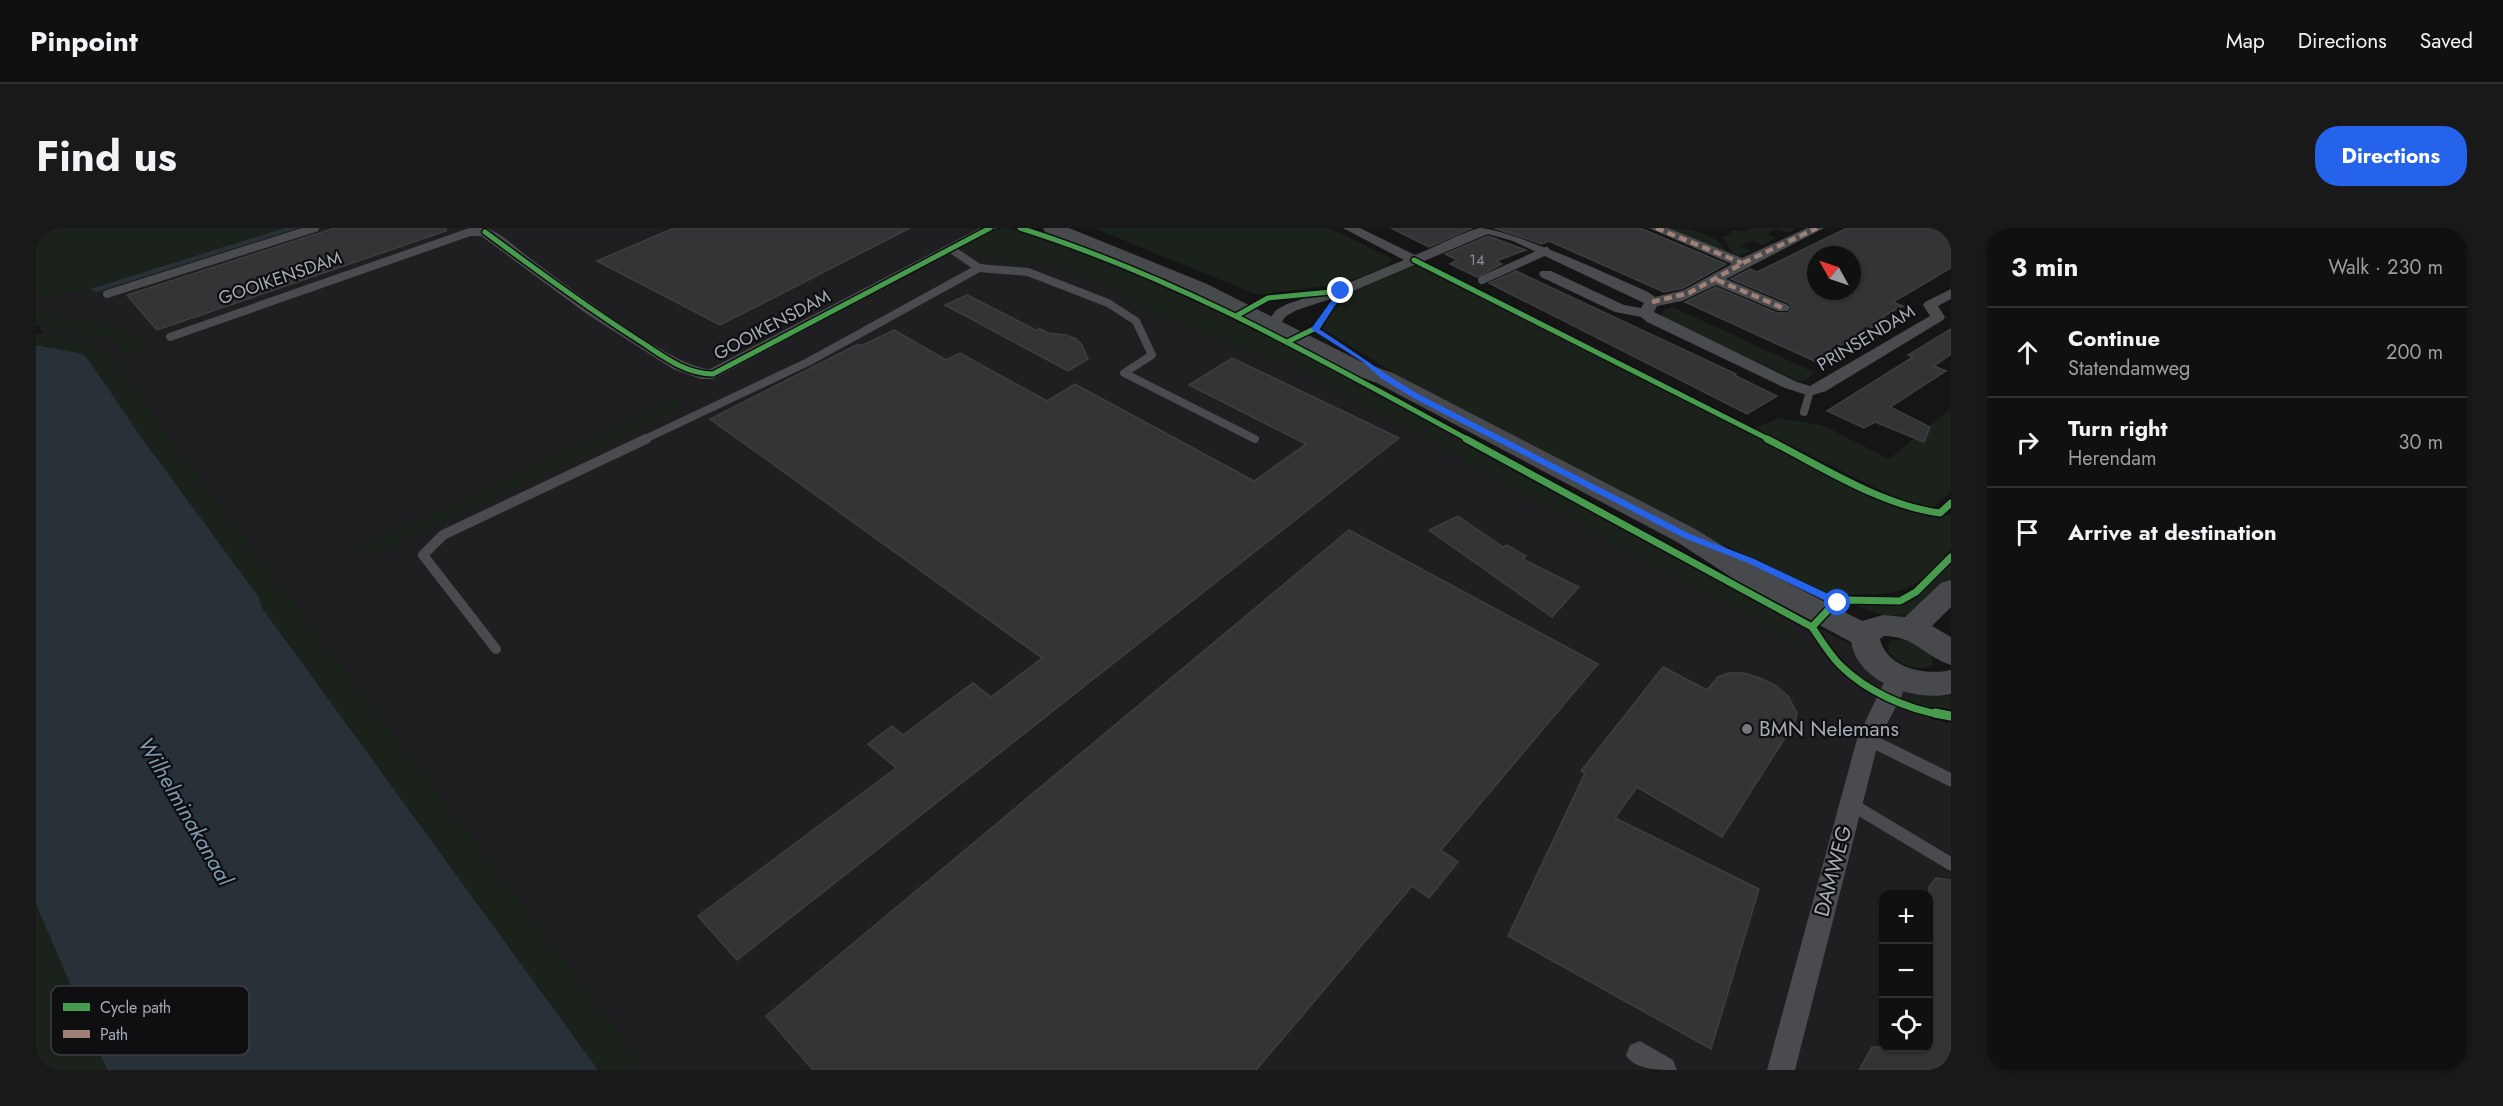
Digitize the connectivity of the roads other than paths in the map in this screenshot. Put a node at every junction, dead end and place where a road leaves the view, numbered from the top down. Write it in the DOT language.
graph roads {
  1 [pos="315,228"];
  2 [pos="990,228"];
  3 [pos="1052,228"];
  4 [pos="1082,228"];
  5 [pos="1350,228"];
  6 [pos="1486,228"];
  7 [pos="1656,228"];
  8 [pos="1813,229"];
  9 [pos="473,231"];
  10 [pos="951,249"];
  11 [pos="1546,251"];
  12 [pos="1414,260"];
  13 [pos="1742,263"];
  14 [pos="979,267"];
  15 [pos="1545,274"];
  16 [pos="1482,280"];
  17 [pos="1717,280"];
  18 [pos="1951,293"];
  19 [pos="107,294"];
  20 [pos="1649,308"];
  21 [pos="1783,308"];
  22 [pos="1283,319"];
  23 [pos="170,337"];
  24 [pos="1810,391"];
  25 [pos="1804,412"];
  26 [pos="1255,439"];
  27 [pos="1951,590"];
  28 [pos="1911,629"];
  29 [pos="1872,631"];
  30 [pos="496,649"];
  31 [pos="1950,651"];
  32 [pos="1898,675"];
  33 [pos="1948,686"];
  34 [pos="1868,739"];
  35 [pos="1951,780"];
  36 [pos="1851,804"];
  37 [pos="1951,864"];
  38 [pos="1781,1070"];
  1 -- 19 [label="lane, GOOIKENSDAM"];
  2 -- 10 [label="street, GOOIKENSDAM"];
  3 -- 22 [label="main road"];
  4 -- 22 [label="main road"];
  5 -- 12 [label="street"];
  6 -- 11 [label="street, PRINSENDAM"];
  6 -- 12 [label="street"];
  7 -- 13 [label="street"];
  8 -- 13 [label="street"];
  9 -- 10 [label="street, GOOIKENSDAM"];
  9 -- 23 [label="lane, GOOIKENSDAM"];
  10 -- 14 [label="lane"];
  11 -- 16 [label="lane"];
  11 -- 20 [label="street, PRINSENDAM"];
  12 -- 22 [label="street"];
  13 -- 17 [label="street"];
  14 -- 26 [label="lane"];
  14 -- 30 [label="lane"];
  15 -- 20 [label="street, PRINSENDAM"];
  17 -- 20 [label="street"];
  17 -- 21 [label="street"];
  18 -- 24 [label="street, PRINSENDAM"];
  20 -- 24 [label="street, PRINSENDAM"];
  22 -- 29 [label="main road"];
  24 -- 25 [label="lane, PRINSENDAM"];
  27 -- 28 [label="main road"];
  28 -- 29 [label="main road"];
  28 -- 31 [label="main road"];
  29 -- 32 [label="main road"];
  32 -- 33 [label="main road"];
  32 -- 34 [label="street, DAMWEG"];
  34 -- 35 [label="lane"];
  34 -- 36 [label="street, DAMWEG"];
  36 -- 37 [label="lane"];
  36 -- 38 [label="street, DAMWEG"];
}
